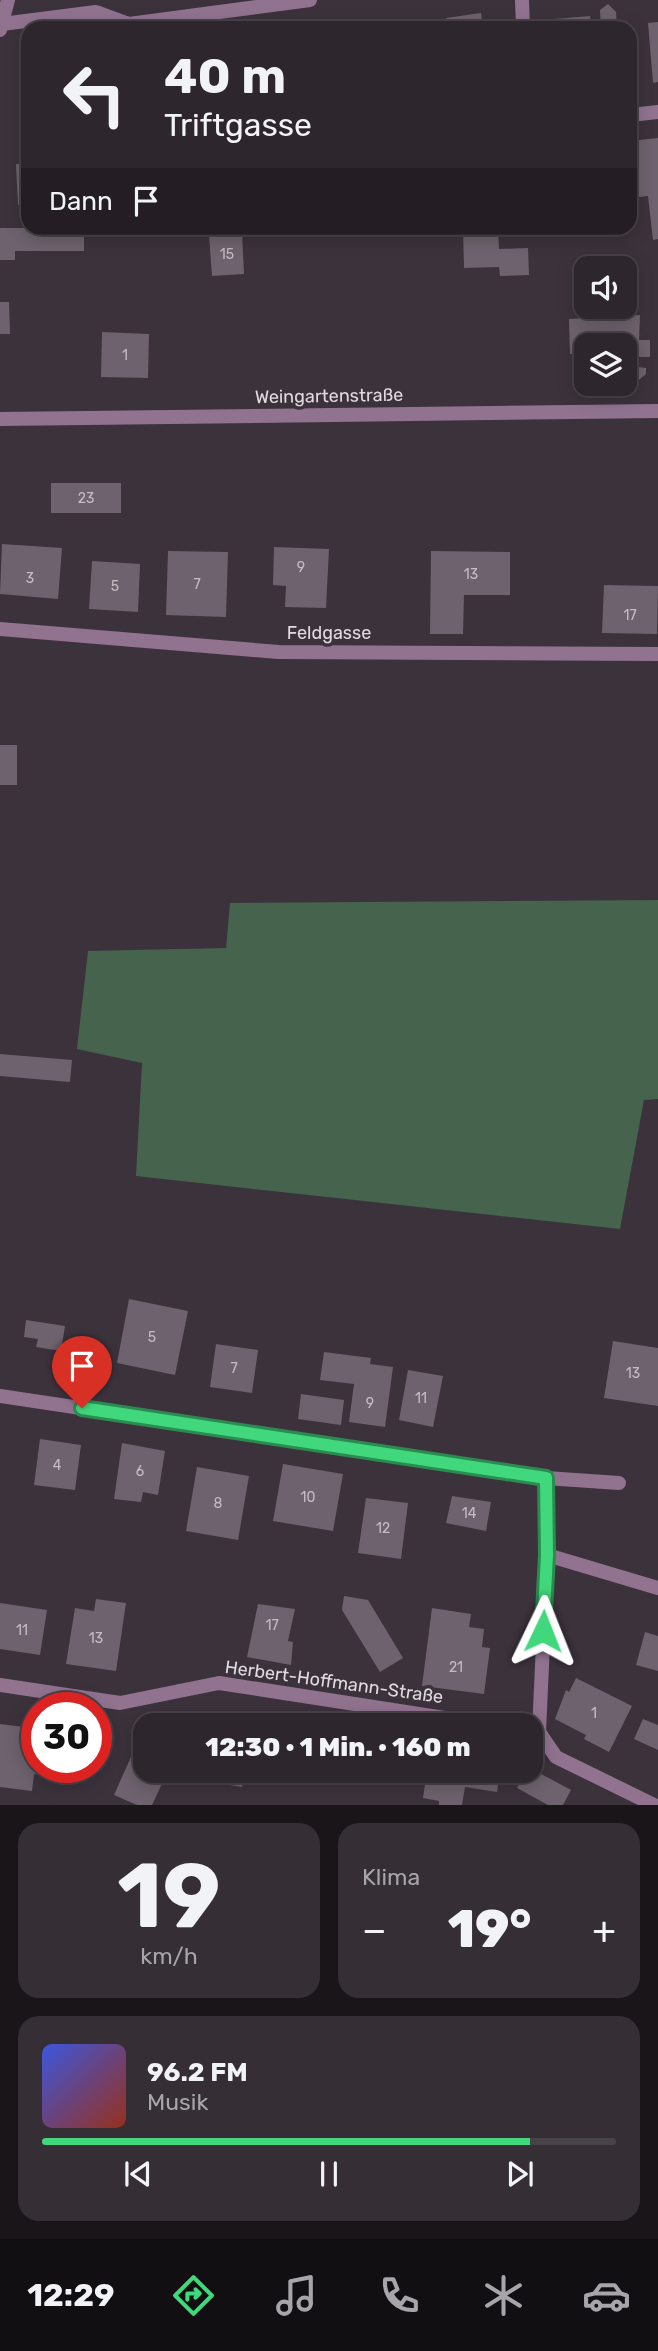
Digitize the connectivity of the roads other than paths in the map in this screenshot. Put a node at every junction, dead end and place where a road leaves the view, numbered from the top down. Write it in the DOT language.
graph roads {
  1 [pos="8,0"];
  2 [pos="310,0"];
  3 [pos="522,0"];
  4 [pos="39,21"];
  5 [pos="121,21"];
  6 [pos="152,21"];
  7 [pos="523,21"];
  8 [pos="21,24"];
  9 [pos="1,27"];
  10 [pos="658,112"];
  11 [pos="637,114"];
  12 [pos="658,411"];
  13 [pos="0,419"];
  14 [pos="0,629"];
  15 [pos="658,654"];
  16 [pos="0,1395"];
  17 [pos="546,1478"];
  18 [pos="619,1483"];
  19 [pos="547,1555"];
  20 [pos="658,1588"];
  21 [pos="0,1685"];
  22 [pos="412,1713"];
  23 [pos="536,1713"];
  24 [pos="543,1741"];
  25 [pos="654,1805"];
  1 -- 9 [label="street"];
  2 -- 6 [label="street"];
  3 -- 7 [label="street"];
  4 -- 5 [label="street"];
  8 -- 9 [label="street"];
  10 -- 11 [label="street"];
  12 -- 13 [label="street, Weingartenstraße"];
  14 -- 15 [label="street, Feldgasse"];
  16 -- 17 [label="street"];
  17 -- 18 [label="street"];
  17 -- 19 [label="street"];
  19 -- 20 [label="street"];
  19 -- 23 [label="street"];
  21 -- 22 [label="street, Herbert-Hoffmann-Straße"];
  24 -- 25 [label="street"];
}
